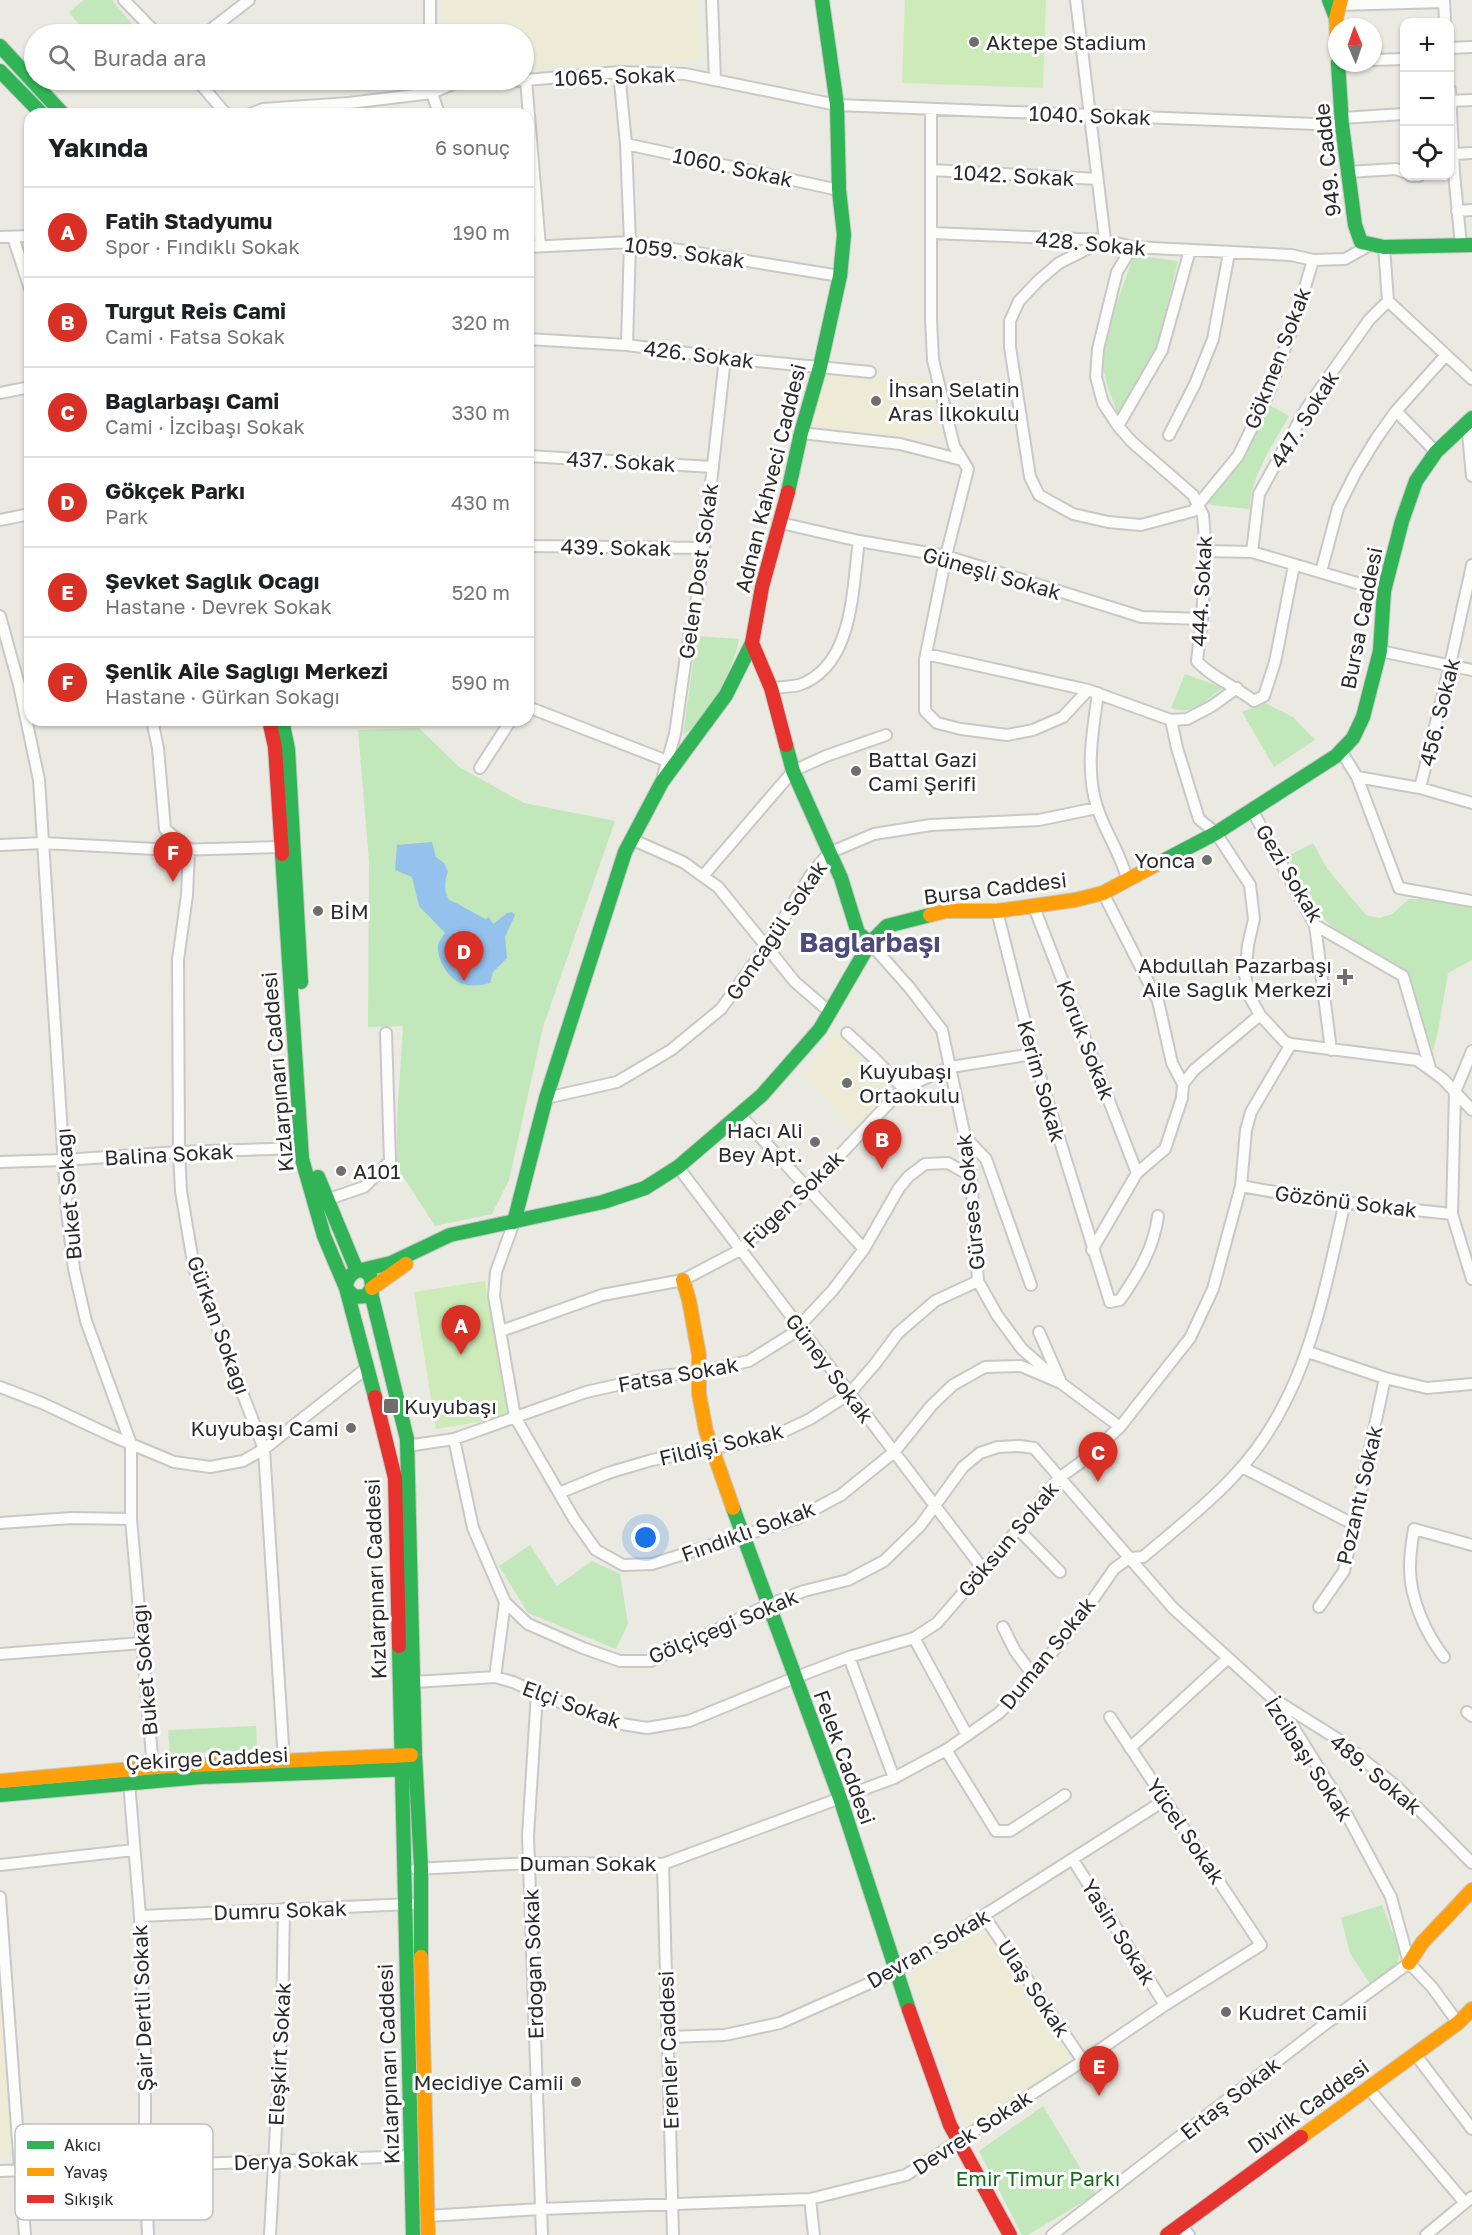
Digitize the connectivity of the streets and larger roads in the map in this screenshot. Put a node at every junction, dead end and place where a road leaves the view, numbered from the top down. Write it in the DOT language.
graph roads {
  1 [pos="124,0"];
  2 [pos="249,0"];
  3 [pos="430,0"];
  4 [pos="712,0"];
  5 [pos="822,0"];
  6 [pos="1076,0"];
  7 [pos="1363,0"];
  8 [pos="1444,1"];
  9 [pos="1335,4"];
  10 [pos="1445,18"];
  11 [pos="147,24"];
  12 [pos="219,24"];
  13 [pos="430,24"];
  14 [pos="0,46"];
  15 [pos="1472,47"];
  16 [pos="1454,48"];
  17 [pos="1400,58"];
  18 [pos="1382,59"];
  19 [pos="0,71"];
  20 [pos="24,72"];
  21 [pos="619,72"];
  22 [pos="1339,72"];
  23 [pos="534,79"];
  24 [pos="715,80"];
  25 [pos="41,90"];
  26 [pos="206,90"];
  27 [pos="439,90"];
  28 [pos="526,90"];
  29 [pos="432,93"];
  30 [pos="1472,100"];
  31 [pos="837,105"];
  32 [pos="1454,107"];
  33 [pos="36,108"];
  34 [pos="57,108"];
  35 [pos="221,108"];
  36 [pos="354,108"];
  37 [pos="437,108"];
  38 [pos="527,108"];
  39 [pos="931,109"];
  40 [pos="1088,115"];
  41 [pos="1400,115"];
  42 [pos="1342,122"];
  43 [pos="626,144"];
  44 [pos="1472,153"];
  45 [pos="1454,154"];
  46 [pos="931,170"];
  47 [pos="1400,170"];
  48 [pos="1348,172"];
  49 [pos="1097,179"];
  50 [pos="1453,180"];
  51 [pos="839,190"];
  52 [pos="1472,210"];
  53 [pos="1457,211"];
  54 [pos="931,233"];
  55 [pos="24,236"];
  56 [pos="0,237"];
  57 [pos="13,237"];
  58 [pos="1105,240"];
  59 [pos="630,242"];
  60 [pos="1466,245"];
  61 [pos="534,246"];
  62 [pos="1377,246"];
  63 [pos="1132,247"];
  64 [pos="1190,250"];
  65 [pos="1229,253"];
  66 [pos="1313,260"];
  67 [pos="24,271"];
  68 [pos="840,276"];
  69 [pos="1388,301"];
  70 [pos="534,339"];
  71 [pos="627,345"];
  72 [pos="1446,355"];
  73 [pos="725,358"];
  74 [pos="820,367"];
  75 [pos="870,372"];
  76 [pos="1472,379"];
  77 [pos="24,388"];
  78 [pos="0,393"];
  79 [pos="1396,411"];
  80 [pos="1469,420"];
  81 [pos="1118,426"];
  82 [pos="801,433"];
  83 [pos="1169,435"];
  84 [pos="1436,452"];
  85 [pos="534,456"];
  86 [pos="962,460"];
  87 [pos="713,467"];
  88 [pos="1472,476"];
  89 [pos="1198,506"];
  90 [pos="24,515"];
  91 [pos="0,520"];
  92 [pos="781,524"];
  93 [pos="859,541"];
  94 [pos="534,546"];
  95 [pos="704,549"];
  96 [pos="1206,550"];
  97 [pos="1252,552"];
  98 [pos="946,556"];
  99 [pos="1294,565"];
  100 [pos="1472,565"];
  101 [pos="1321,572"];
  102 [pos="1384,591"];
  103 [pos="0,616"];
  104 [pos="1202,620"];
  105 [pos="752,643"];
  106 [pos="1380,651"];
  107 [pos="926,654"];
  108 [pos="1450,665"];
  109 [pos="1472,670"];
  110 [pos="1237,687"];
  111 [pos="771,688"];
  112 [pos="1093,691"];
  113 [pos="24,709"];
  114 [pos="534,710"];
  115 [pos="1171,720"];
  116 [pos="28,726"];
  117 [pos="153,726"];
  118 [pos="270,726"];
  119 [pos="283,726"];
  120 [pos="507,726"];
  121 [pos="886,735"];
  122 [pos="1341,751"];
  123 [pos="668,761"];
  124 [pos="480,768"];
  125 [pos="793,771"];
  126 [pos="1357,777"];
  127 [pos="662,782"];
  128 [pos="1420,788"];
  129 [pos="1472,803"];
  130 [pos="1097,808"];
  131 [pos="1252,810"];
  132 [pos="1216,833"];
  133 [pos="631,839"];
  134 [pos="44,843"];
  135 [pos="0,845"];
  136 [pos="281,847"];
  137 [pos="189,849"];
  138 [pos="829,853"];
  139 [pos="704,876"];
  140 [pos="1127,879"];
  141 [pos="1103,892"];
  142 [pos="1472,901"];
  143 [pos="1034,907"];
  144 [pos="997,911"];
  145 [pos="1315,925"];
  146 [pos="870,943"];
  147 [pos="765,948"];
  148 [pos="831,1013"];
  149 [pos="1260,1016"];
  150 [pos="386,1033"];
  151 [pos="847,1033"];
  152 [pos="1291,1044"];
  153 [pos="1331,1050"];
  154 [pos="1472,1051"];
  155 [pos="1033,1054"];
  156 [pos="951,1067"];
  157 [pos="1430,1068"];
  158 [pos="1183,1084"];
  159 [pos="903,1088"];
  160 [pos="1455,1092"];
  161 [pos="546,1098"];
  162 [pos="1472,1110"];
  163 [pos="740,1115"];
  164 [pos="965,1137"];
  165 [pos="301,1149"];
  166 [pos="179,1152"];
  167 [pos="64,1160"];
  168 [pos="0,1162"];
  169 [pos="678,1167"];
  170 [pos="1137,1173"];
  171 [pos="971,1176"];
  172 [pos="1241,1186"];
  173 [pos="808,1189"];
  174 [pos="326,1200"];
  175 [pos="1345,1202"];
  176 [pos="1452,1214"];
  177 [pos="1158,1216"];
  178 [pos="514,1222"];
  179 [pos="864,1249"];
  180 [pos="740,1250"];
  181 [pos="1092,1250"];
  182 [pos="357,1270"];
  183 [pos="683,1280"];
  184 [pos="1472,1280"];
  185 [pos="978,1281"];
  186 [pos="1031,1285"];
  187 [pos="346,1288"];
  188 [pos="372,1288"];
  189 [pos="799,1327"];
  190 [pos="501,1331"];
  191 [pos="1039,1332"];
  192 [pos="1308,1352"];
  193 [pos="368,1366"];
  194 [pos="697,1372"];
  195 [pos="1385,1378"];
  196 [pos="1061,1383"];
  197 [pos="1472,1384"];
  198 [pos="0,1387"];
  199 [pos="849,1394"];
  200 [pos="514,1417"];
  201 [pos="1120,1427"];
  202 [pos="454,1439"];
  203 [pos="131,1444"];
  204 [pos="407,1446"];
  205 [pos="264,1449"];
  206 [pos="712,1449"];
  207 [pos="894,1452"];
  208 [pos="1242,1467"];
  209 [pos="1059,1478"];
  210 [pos="559,1493"];
  211 [pos="935,1507"];
  212 [pos="131,1520"];
  213 [pos="0,1523"];
  214 [pos="1353,1524"];
  215 [pos="1018,1529"];
  216 [pos="743,1535"];
  217 [pos="1472,1545"];
  218 [pos="1129,1558"];
  219 [pos="982,1569"];
  220 [pos="1060,1572"];
  221 [pos="505,1602"];
  222 [pos="768,1605"];
  223 [pos="1319,1607"];
  224 [pos="1003,1627"];
  225 [pos="914,1638"];
  226 [pos="142,1643"];
  227 [pos="0,1654"];
  228 [pos="849,1657"];
  229 [pos="1444,1657"];
  230 [pos="1227,1659"];
  231 [pos="1033,1675"];
  232 [pos="495,1677"];
  233 [pos="794,1678"];
  234 [pos="414,1682"];
  235 [pos="537,1693"];
  236 [pos="1270,1696"];
  237 [pos="1110,1717"];
  238 [pos="967,1735"];
  239 [pos="1130,1748"];
  240 [pos="946,1750"];
  241 [pos="284,1761"];
  242 [pos="409,1762"];
  243 [pos="153,1767"];
  244 [pos="894,1778"];
  245 [pos="0,1781"];
  246 [pos="129,1782"];
  247 [pos="0,1795"];
  248 [pos="1065,1795"];
  249 [pos="840,1798"];
  250 [pos="1165,1800"];
  251 [pos="134,1850"];
  252 [pos="1072,1860"];
  253 [pos="530,1863"];
  254 [pos="1472,1863"];
  255 [pos="663,1864"];
  256 [pos="0,1865"];
  257 [pos="421,1868"];
  258 [pos="404,1871"];
  259 [pos="1472,1890"];
  260 [pos="0,1897"];
  261 [pos="405,1904"];
  262 [pos="420,1904"];
  263 [pos="284,1909"];
  264 [pos="140,1916"];
  265 [pos="984,1916"];
  266 [pos="1262,1944"];
  267 [pos="1409,1963"];
  268 [pos="895,1972"];
  269 [pos="1165,2005"];
  270 [pos="1472,2009"];
  271 [pos="1458,2023"];
  272 [pos="668,2037"];
  273 [pos="1415,2054"];
  274 [pos="1083,2061"];
  275 [pos="1368,2088"];
  276 [pos="16,2124"];
  277 [pos="145,2124"];
  278 [pos="1472,2129"];
  279 [pos="958,2142"];
  280 [pos="412,2156"];
  281 [pos="274,2161"];
  282 [pos="213,2163"];
  283 [pos="15,2170"];
  284 [pos="0,2171"];
  285 [pos="810,2199"];
  286 [pos="1469,2200"];
  287 [pos="672,2204"];
  288 [pos="540,2209"];
  289 [pos="428,2216"];
  290 [pos="24,2220"];
  291 [pos="147,2220"];
  292 [pos="1185,2230"];
  293 [pos="25,2235"];
  294 [pos="148,2235"];
  295 [pos="270,2235"];
  296 [pos="413,2235"];
  297 [pos="428,2235"];
  298 [pos="542,2235"];
  299 [pos="673,2235"];
  300 [pos="814,2235"];
  301 [pos="1010,2235"];
  302 [pos="1052,2235"];
  303 [pos="1167,2235"];
  304 [pos="1426,2235"];
  1 -- 11 [label="street"];
  2 -- 12 [label="street"];
  3 -- 13 [label="street"];
  4 -- 24 [label="street"];
  5 -- 31 [label="street, Adnan Kahveci Caddesi"];
  6 -- 40 [label="street"];
  7 -- 9 [label="street"];
  8 -- 9 [label="street"];
  8 -- 10 [label="street"];
  14 -- 20 [label="street"];
  15 -- 16 [label="street"];
  17 -- 18 [label="street"];
  19 -- 33 [label="street"];
  21 -- 23 [label="street, 1065. Sokak"];
  21 -- 24 [label="street, 1065. Sokak"];
  21 -- 43 [label="street"];
  22 -- 42 [label="street, 949. Cadde"];
  24 -- 31 [label="street, 1065. Sokak"];
  25 -- 34 [label="street"];
  26 -- 35 [label="street"];
  27 -- 29 [label="street, 1065. Sokak"];
  28 -- 38 [label="street"];
  29 -- 36 [label="street, 1065. Sokak"];
  29 -- 37 [label="street"];
  30 -- 32 [label="street"];
  31 -- 39 [label="street, 1040. Sokak"];
  31 -- 51 [label="street, Adnan Kahveci Caddesi"];
  39 -- 40 [label="street, 1040. Sokak"];
  39 -- 46 [label="street"];
  40 -- 42 [label="street, 1040. Sokak"];
  40 -- 49 [label="street"];
  41 -- 42 [label="street, 1040. Sokak"];
  42 -- 48 [label="street, 949. Cadde"];
  43 -- 51 [label="street, 1060. Sokak"];
  43 -- 59 [label="street"];
  44 -- 45 [label="street"];
  46 -- 49 [label="street, 1042. Sokak"];
  46 -- 54 [label="street"];
  47 -- 48 [label="street"];
  48 -- 62 [label="street, 949. Cadde"];
  49 -- 58 [label="street"];
  50 -- 53 [label="street"];
  51 -- 68 [label="street, Adnan Kahveci Caddesi"];
  52 -- 53 [label="street"];
  53 -- 60 [label="street"];
  54 -- 58 [label="street, 428. Sokak"];
  54 -- 86 [label="street"];
  55 -- 57 [label="street"];
  56 -- 57 [label="street"];
  57 -- 67 [label="street"];
  58 -- 63 [label="street, 428. Sokak"];
  58 -- 89 [label="street, Gökmen Sokak"];
  59 -- 61 [label="street, 1059. Sokak"];
  59 -- 68 [label="street, 1059. Sokak"];
  59 -- 71 [label="street"];
  60 -- 62 [label="street"];
  62 -- 66 [label="street, 428. Sokak"];
  62 -- 69 [label="street"];
  63 -- 64 [label="street, 428. Sokak"];
  63 -- 81 [label="street, 444. Sokak"];
  64 -- 65 [label="street, 428. Sokak"];
  64 -- 81 [label="street"];
  65 -- 66 [label="street, 428. Sokak"];
  65 -- 83 [label="street"];
  66 -- 89 [label="street, Gökmen Sokak"];
  68 -- 74 [label="street, Adnan Kahveci Caddesi"];
  69 -- 72 [label="street"];
  69 -- 97 [label="street, 447. Sokak"];
  70 -- 71 [label="street, 426. Sokak"];
  71 -- 73 [label="street, 426. Sokak"];
  72 -- 76 [label="street"];
  72 -- 79 [label="street"];
  73 -- 74 [label="street, 426. Sokak"];
  73 -- 87 [label="street, Gelen Dost Sokak"];
  74 -- 75 [label="street, 426. Sokak"];
  74 -- 82 [label="street, Adnan Kahveci Caddesi"];
  77 -- 78 [label="street"];
  79 -- 84 [label="street"];
  79 -- 101 [label="street"];
  80 -- 84 [label="street, Bursa Caddesi"];
  80 -- 88 [label="street"];
  81 -- 89 [label="street, 444. Sokak"];
  82 -- 86 [label="street"];
  82 -- 92 [label="street, Adnan Kahveci Caddesi"];
  84 -- 102 [label="street, Bursa Caddesi"];
  85 -- 87 [label="street, 437. Sokak"];
  86 -- 98 [label="street"];
  87 -- 95 [label="street, Gelen Dost Sokak"];
  89 -- 96 [label="street, 444. Sokak"];
  90 -- 91 [label="street"];
  92 -- 93 [label="street, Güneşli Sokak"];
  92 -- 105 [label="street, Adnan Kahveci Caddesi"];
  93 -- 98 [label="street, Güneşli Sokak"];
  93 -- 111 [label="street"];
  94 -- 95 [label="street, 439. Sokak"];
  95 -- 123 [label="street, Gelen Dost Sokak"];
  96 -- 97 [label="street"];
  96 -- 104 [label="street, 444. Sokak"];
  97 -- 99 [label="street"];
  98 -- 104 [label="street, Güneşli Sokak"];
  98 -- 107 [label="street"];
  99 -- 101 [label="street"];
  99 -- 110 [label="street, 444. Sokak"];
  100 -- 108 [label="street, 456. Sokak"];
  101 -- 102 [label="street"];
  102 -- 106 [label="street, Bursa Caddesi"];
  103 -- 113 [label="street, Buket Sokağı"];
  104 -- 110 [label="street, 444. Sokak"];
  105 -- 111 [label="street"];
  105 -- 127 [label="street, Adnan Kahveci Caddesi"];
  106 -- 108 [label="street"];
  106 -- 122 [label="street, Bursa Caddesi"];
  107 -- 112 [label="street"];
  107 -- 112 [label="street"];
  108 -- 109 [label="street"];
  108 -- 128 [label="street, 456. Sokak"];
  110 -- 115 [label="street"];
  111 -- 125 [label="street"];
  112 -- 115 [label="street"];
  112 -- 130 [label="street"];
  114 -- 123 [label="street"];
  115 -- 132 [label="street"];
  116 -- 134 [label="street, Buket Sokağı"];
  117 -- 137 [label="street"];
  118 -- 136 [label="street, Kızlarpınarı Caddesi"];
  119 -- 174 [label="street, Kızlarpınarı Caddesi"];
  120 -- 124 [label="street"];
  121 -- 125 [label="street"];
  122 -- 126 [label="street"];
  122 -- 131 [label="street, Bursa Caddesi"];
  123 -- 127 [label="street, Gelen Dost Sokak"];
  125 -- 138 [label="street"];
  125 -- 139 [label="street"];
  126 -- 128 [label="street"];
  126 -- 142 [label="street"];
  127 -- 133 [label="street, Adnan Kahveci Caddesi"];
  128 -- 129 [label="street"];
  130 -- 138 [label="street, Goncagül Sokak"];
  130 -- 140 [label="street"];
  131 -- 132 [label="street, Bursa Caddesi"];
  131 -- 145 [label="street, Gezi Sokak"];
  132 -- 140 [label="street, Bursa Caddesi"];
  132 -- 149 [label="street"];
  133 -- 139 [label="street"];
  133 -- 161 [label="street, Adnan Kahveci Caddesi"];
  134 -- 135 [label="street"];
  134 -- 137 [label="street"];
  134 -- 167 [label="street, Buket Sokağı"];
  136 -- 137 [label="street"];
  136 -- 165 [label="street, Kızlarpınarı Caddesi"];
  137 -- 166 [label="street, Gürkan Sokağı"];
  138 -- 146 [label="street"];
  138 -- 147 [label="street, Goncagül Sokak"];
  139 -- 147 [label="street"];
  140 -- 141 [label="street, Bursa Caddesi"];
  141 -- 143 [label="street, Bursa Caddesi"];
  141 -- 158 [label="street"];
  143 -- 144 [label="street, Bursa Caddesi"];
  143 -- 170 [label="street, Koruk Sokak"];
  144 -- 146 [label="street, Bursa Caddesi"];
  144 -- 155 [label="street, Kerim Sokak"];
  145 -- 153 [label="street"];
  145 -- 157 [label="street, Gezi Sokak"];
  146 -- 148 [label="street, Bursa Caddesi"];
  146 -- 156 [label="street, Gürses Sokak"];
  147 -- 148 [label="street"];
  147 -- 161 [label="street, Goncagül Sokak"];
  148 -- 163 [label="street, Bursa Caddesi"];
  149 -- 152 [label="street"];
  149 -- 158 [label="street"];
  150 -- 174 [label="street"];
  151 -- 159 [label="street"];
  152 -- 153 [label="street"];
  152 -- 172 [label="street, Göksun Sokak"];
  153 -- 157 [label="street"];
  154 -- 160 [label="street"];
  155 -- 156 [label="street, Fügen Sokak"];
  155 -- 181 [label="street, Kerim Sokak"];
  156 -- 159 [label="street, Fügen Sokak"];
  156 -- 164 [label="street, Gürses Sokak"];
  157 -- 160 [label="street"];
  158 -- 170 [label="street"];
  159 -- 173 [label="street, Fügen Sokak"];
  160 -- 162 [label="street"];
  160 -- 176 [label="street"];
  161 -- 178 [label="street, Adnan Kahveci Caddesi"];
  163 -- 169 [label="street, Bursa Caddesi"];
  163 -- 173 [label="street"];
  164 -- 171 [label="street, Gürses Sokak"];
  164 -- 186 [label="street"];
  165 -- 166 [label="street, Balina Sokak"];
  165 -- 187 [label="street, Kızlarpınarı Caddesi"];
  166 -- 167 [label="street, Balina Sokak"];
  166 -- 205 [label="street, Gürkan Sokağı"];
  167 -- 168 [label="street, Balina Sokak"];
  167 -- 203 [label="street, Buket Sokağı"];
  169 -- 178 [label="street, Bursa Caddesi"];
  169 -- 180 [label="street, Güney Sokak"];
  170 -- 181 [label="street"];
  171 -- 179 [label="street, Fatsa Sokak"];
  171 -- 185 [label="street, Gürses Sokak"];
  172 -- 175 [label="street, Gözönü Sokak"];
  172 -- 201 [label="street, Göksun Sokak"];
  173 -- 179 [label="street"];
  173 -- 180 [label="street, Fügen Sokak"];
  174 -- 182 [label="street, Kızlarpınarı Caddesi"];
  175 -- 176 [label="street, Gözönü Sokak"];
  175 -- 192 [label="street, Duman Sokak"];
  176 -- 184 [label="street"];
  177 -- 181 [label="street, Kerim Sokak"];
  178 -- 182 [label="street"];
  178 -- 188 [label="street"];
  178 -- 190 [label="street, Fındıklı Sokak"];
  179 -- 189 [label="street, Fatsa Sokak"];
  180 -- 183 [label="street, Fügen Sokak"];
  180 -- 189 [label="street, Güney Sokak"];
  182 -- 187 [label="street"];
  182 -- 188 [label="street"];
  183 -- 190 [label="street, Fügen Sokak"];
  183 -- 194 [label="street, Felek Caddesi"];
  185 -- 196 [label="street, Gürses Sokak"];
  185 -- 199 [label="street, Fildişi Sokak"];
  187 -- 188 [label="street"];
  187 -- 193 [label="street, Kızlarpınarı Caddesi"];
  188 -- 204 [label="street, Kızlarpınarı Caddesi"];
  189 -- 194 [label="street, Fatsa Sokak"];
  189 -- 199 [label="street, Güney Sokak"];
  190 -- 200 [label="street, Fındıklı Sokak"];
  191 -- 196 [label="street"];
  192 -- 195 [label="street"];
  192 -- 208 [label="street, Duman Sokak"];
  193 -- 205 [label="street"];
  193 -- 242 [label="street, Kızlarpınarı Caddesi"];
  194 -- 200 [label="street, Fatsa Sokak"];
  194 -- 206 [label="street, Felek Caddesi"];
  195 -- 197 [label="street"];
  195 -- 214 [label="street, Pozantı Sokak"];
  196 -- 201 [label="street, Gürses Sokak"];
  196 -- 207 [label="street, Fındıklı Sokak"];
  198 -- 203 [label="street"];
  199 -- 206 [label="street, Fildişi Sokak"];
  199 -- 207 [label="street, Güney Sokak"];
  200 -- 202 [label="street, Fatsa Sokak"];
  200 -- 210 [label="street, Fındıklı Sokak"];
  201 -- 209 [label="street, Göksun Sokak"];
  202 -- 204 [label="street, Fatsa Sokak"];
  202 -- 221 [label="street, Gölçiçeği Sokak"];
  203 -- 205 [label="street"];
  203 -- 212 [label="street, Buket Sokağı"];
  204 -- 234 [label="street, Kızlarpınarı Caddesi"];
  205 -- 241 [label="street, Gürkan Sokağı"];
  206 -- 210 [label="street, Fildişi Sokak"];
  206 -- 216 [label="street, Felek Caddesi"];
  207 -- 211 [label="street, Güney Sokak"];
  207 -- 216 [label="street, Fındıklı Sokak"];
  208 -- 214 [label="street"];
  208 -- 218 [label="street, Duman Sokak"];
  209 -- 211 [label="street, Gölçiçeği Sokak"];
  209 -- 215 [label="street, Göksun Sokak"];
  209 -- 218 [label="street, İzcibaşı Sokak"];
  210 -- 216 [label="street, Fındıklı Sokak"];
  211 -- 219 [label="street, Güney Sokak"];
  211 -- 222 [label="street, Gölçiçeği Sokak"];
  212 -- 213 [label="street"];
  212 -- 226 [label="street, Buket Sokağı"];
  214 -- 223 [label="street, Pozantı Sokak"];
  215 -- 219 [label="street, Göksun Sokak"];
  215 -- 220 [label="street"];
  216 -- 222 [label="street, Felek Caddesi"];
  217 -- 229 [label="street"];
  218 -- 230 [label="street, İzcibaşı Sokak"];
  218 -- 231 [label="street, Duman Sokak"];
  219 -- 225 [label="street, Göksun Sokak"];
  221 -- 222 [label="street, Gölçiçeği Sokak"];
  221 -- 232 [label="street"];
  222 -- 233 [label="street, Felek Caddesi"];
  224 -- 231 [label="street"];
  225 -- 228 [label="street, Göksun Sokak"];
  225 -- 238 [label="street"];
  226 -- 227 [label="street"];
  226 -- 243 [label="street, Buket Sokağı"];
  228 -- 233 [label="street, Göksun Sokak"];
  228 -- 244 [label="street"];
  230 -- 236 [label="street, İzcibaşı Sokak"];
  230 -- 239 [label="street"];
  231 -- 238 [label="street, Duman Sokak"];
  232 -- 234 [label="street, Elçi Sokak"];
  232 -- 235 [label="street, Elçi Sokak"];
  233 -- 235 [label="street, Elçi Sokak"];
  233 -- 249 [label="street, Felek Caddesi"];
  234 -- 242 [label="street, Kızlarpınarı Caddesi"];
  235 -- 253 [label="street, Erdoğan Sokak"];
  236 -- 254 [label="street, 489. Sokak"];
  236 -- 267 [label="street, İzcibaşı Sokak"];
  237 -- 239 [label="street, Yücel Sokak"];
  238 -- 240 [label="street, Duman Sokak"];
  239 -- 250 [label="street, Yücel Sokak"];
  240 -- 244 [label="street, Duman Sokak"];
  240 -- 248 [label="street"];
  241 -- 242 [label="street, Çekirge Caddesi"];
  241 -- 243 [label="street, Çekirge Caddesi"];
  242 -- 246 [label="street, Çekirge Caddesi"];
  242 -- 257 [label="street, Kızlarpınarı Caddesi"];
  242 -- 258 [label="street, Kızlarpınarı Caddesi"];
  243 -- 245 [label="street, Çekirge Caddesi"];
  244 -- 249 [label="street, Duman Sokak"];
  246 -- 247 [label="street, Çekirge Caddesi"];
  246 -- 251 [label="street, Şair Dertli Sokak"];
  249 -- 255 [label="street, Duman Sokak"];
  249 -- 268 [label="street, Felek Caddesi"];
  250 -- 252 [label="street, Devran Sokak"];
  250 -- 266 [label="street, Yücel Sokak"];
  251 -- 256 [label="street"];
  251 -- 264 [label="street, Şair Dertli Sokak"];
  252 -- 265 [label="street, Devran Sokak"];
  252 -- 269 [label="street, Yasin Sokak"];
  253 -- 255 [label="street, Duman Sokak"];
  253 -- 257 [label="street, Duman Sokak"];
  253 -- 288 [label="street, Erdoğan Sokak"];
  255 -- 272 [label="street, Erenler Caddesi"];
  257 -- 258 [label="street, Duman Sokak"];
  257 -- 262 [label="street, Kızlarpınarı Caddesi"];
  258 -- 261 [label="street, Kızlarpınarı Caddesi"];
  259 -- 267 [label="street"];
  260 -- 276 [label="street"];
  261 -- 262 [label="street, Dumru Sokak"];
  261 -- 263 [label="street, Dumru Sokak"];
  261 -- 280 [label="street, Kızlarpınarı Caddesi"];
  262 -- 289 [label="street, Kızlarpınarı Caddesi"];
  263 -- 264 [label="street, Dumru Sokak"];
  263 -- 281 [label="street, Eleşkirt Sokak"];
  264 -- 277 [label="street, Şair Dertli Sokak"];
  265 -- 268 [label="street, Devran Sokak"];
  265 -- 274 [label="street, Ulaş Sokak"];
  266 -- 269 [label="street, Devrek Sokak"];
  267 -- 271 [label="street, İzcibaşı Sokak"];
  267 -- 302 [label="street, Ertaş Sokak"];
  268 -- 272 [label="street, Devran Sokak"];
  268 -- 279 [label="street, Felek Caddesi"];
  269 -- 274 [label="street, Devrek Sokak"];
  270 -- 271 [label="street, Divrik Caddesi"];
  271 -- 273 [label="street, Divrik Caddesi"];
  272 -- 287 [label="street, Erenler Caddesi"];
  273 -- 275 [label="street, Divrik Caddesi"];
  273 -- 278 [label="street"];
  274 -- 279 [label="street, Devrek Sokak"];
  275 -- 286 [label="street"];
  275 -- 292 [label="street, Divrik Caddesi"];
  279 -- 285 [label="street, Devrek Sokak"];
  279 -- 301 [label="street, Felek Caddesi"];
  280 -- 281 [label="street, Derya Sokak"];
  280 -- 296 [label="street, Kızlarpınarı Caddesi"];
  281 -- 282 [label="street, Derya Sokak"];
  281 -- 295 [label="street, Eleşkirt Sokak"];
  283 -- 284 [label="street, Derya Sokak"];
  285 -- 287 [label="street, Devrek Sokak"];
  285 -- 300 [label="street"];
  286 -- 304 [label="street"];
  287 -- 288 [label="street, Devrek Sokak"];
  287 -- 299 [label="street, Erenler Caddesi"];
  288 -- 289 [label="street, Devrek Sokak"];
  288 -- 298 [label="street, Erdoğan Sokak"];
  289 -- 297 [label="street, Kızlarpınarı Caddesi"];
  290 -- 293 [label="street"];
  291 -- 294 [label="street, Şair Dertli Sokak"];
  292 -- 303 [label="street, Divrik Caddesi"];
}
